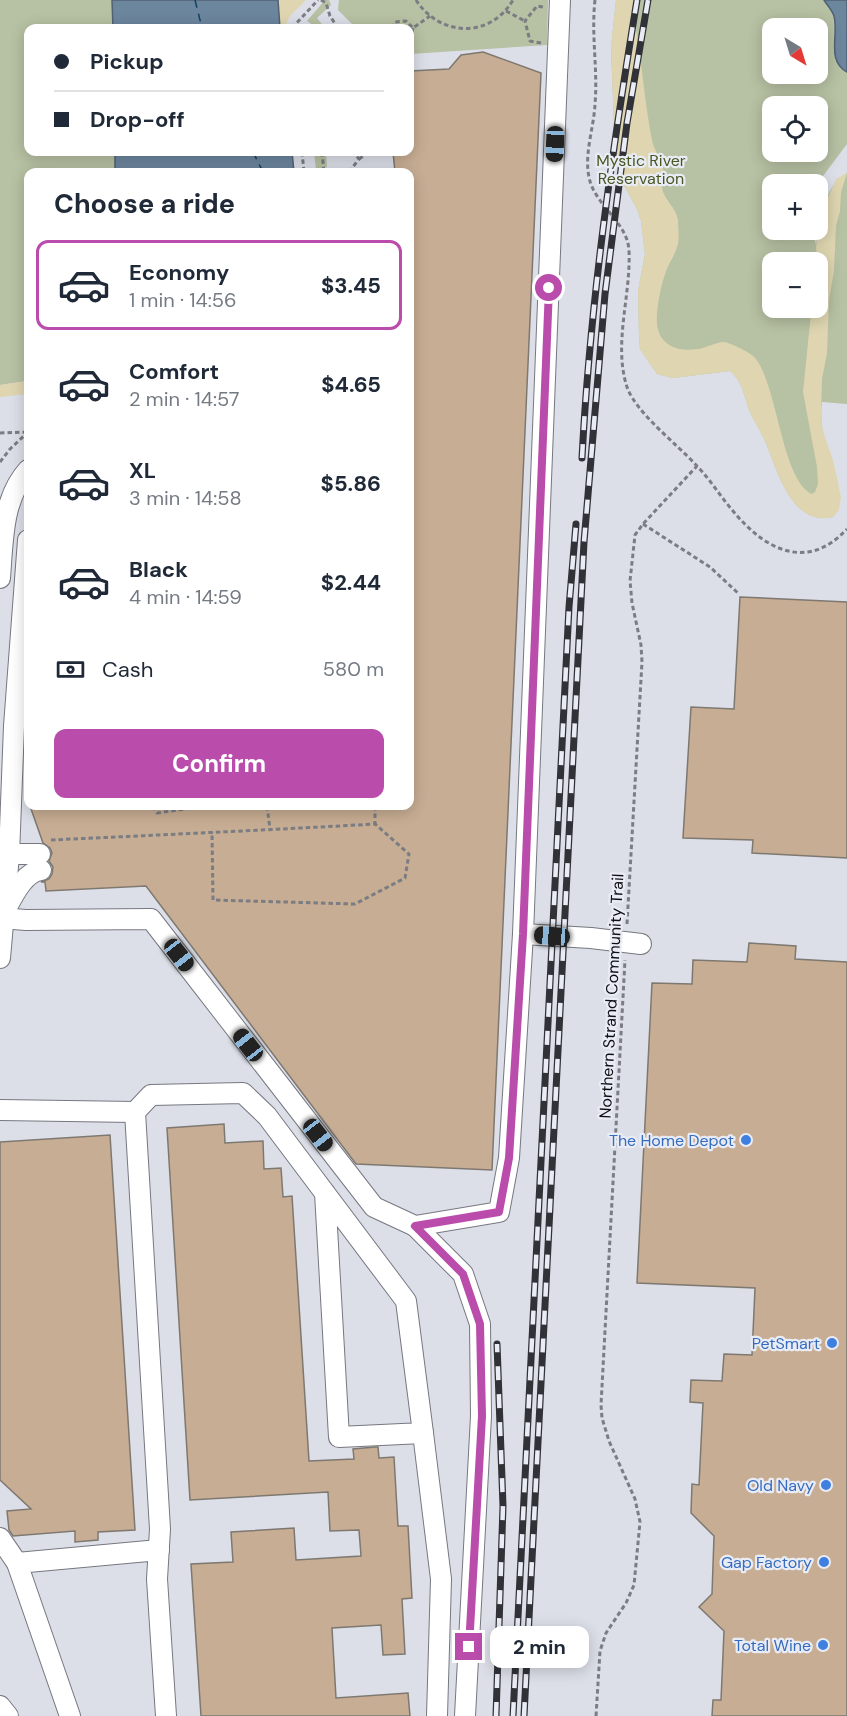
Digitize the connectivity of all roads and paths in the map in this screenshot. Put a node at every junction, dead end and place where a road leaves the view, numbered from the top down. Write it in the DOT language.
graph roads {
  1 [pos="320,0"];
  2 [pos="416,0"];
  3 [pos="513,0"];
  4 [pos="595,0"];
  5 [pos="560,4"];
  6 [pos="506,11"];
  7 [pos="430,16"];
  8 [pos="525,21"];
  9 [pos="296,24"];
  10 [pos="335,24"];
  11 [pos="394,24"];
  12 [pos="409,24"];
  13 [pos="414,27"];
  14 [pos="559,48"];
  15 [pos="356,156"];
  16 [pos="363,156"];
  17 [pos="359,159"];
  18 [pos="352,168"];
  19 [pos="24,432"];
  20 [pos="0,433"];
  21 [pos="24,436"];
  22 [pos="0,462"];
  23 [pos="697,466"];
  24 [pos="24,475"];
  25 [pos="643,524"];
  26 [pos="847,529"];
  27 [pos="0,578"];
  28 [pos="24,593"];
  29 [pos="739,594"];
  30 [pos="14,725"];
  31 [pos="155,810"];
  32 [pos="178,810"];
  33 [pos="268,810"];
  34 [pos="375,810"];
  35 [pos="375,824"];
  36 [pos="270,830"];
  37 [pos="212,832"];
  38 [pos="4,854"];
  39 [pos="41,855"];
  40 [pos="3,916"];
  41 [pos="523,934"];
  42 [pos="633,944"];
  43 [pos="0,958"];
  44 [pos="0,1110"];
  45 [pos="135,1112"];
  46 [pos="326,1193"];
  47 [pos="415,1226"];
  48 [pos="423,1433"];
  49 [pos="0,1538"];
  50 [pos="159,1550"];
  51 [pos="18,1563"];
  52 [pos="0,1706"];
  53 [pos="8,1716"];
  54 [pos="70,1716"];
  55 [pos="166,1716"];
  56 [pos="437,1716"];
  57 [pos="465,1716"];
  58 [pos="596,1716"];
  1 -- 9 [label="path"];
  1 -- 10 [label="path"];
  2 -- 7 [label="path"];
  3 -- 6 [label="path"];
  4 -- 23 [label="path"];
  5 -- 8 [label="path"];
  5 -- 14 [label="lane"];
  6 -- 7 [label="path"];
  6 -- 8 [label="path"];
  7 -- 13 [label="path"];
  8 -- 14 [label="path"];
  11 -- 12 [label="path"];
  14 -- 41 [label="lane"];
  15 -- 17 [label="path"];
  16 -- 17 [label="path"];
  17 -- 18 [label="path"];
  19 -- 20 [label="path"];
  21 -- 22 [label="path"];
  23 -- 25 [label="path, Northern Strand Community Trail"];
  23 -- 26 [label="path"];
  24 -- 27 [label="lane"];
  25 -- 29 [label="path"];
  25 -- 42 [label="path, Northern Strand Community Trail"];
  28 -- 30 [label="lane"];
  30 -- 38 [label="lane"];
  31 -- 32 [label="path"];
  33 -- 36 [label="path"];
  34 -- 35 [label="path"];
  35 -- 36 [label="path"];
  35 -- 37 [label="path"];
  36 -- 37 [label="path"];
  37 -- 39 [label="path"];
  38 -- 39 [label="lane"];
  38 -- 40 [label="lane"];
  39 -- 40 [label="lane"];
  40 -- 43 [label="lane"];
  40 -- 47 [label="lane"];
  41 -- 42 [label="lane"];
  41 -- 47 [label="lane"];
  42 -- 58 [label="path, Northern Strand Community Trail"];
  44 -- 45 [label="lane"];
  45 -- 46 [label="lane"];
  45 -- 50 [label="lane"];
  46 -- 48 [label="lane"];
  46 -- 48 [label="lane"];
  47 -- 57 [label="lane"];
  48 -- 56 [label="lane"];
  49 -- 51 [label="lane"];
  50 -- 51 [label="lane"];
  50 -- 55 [label="lane"];
  51 -- 54 [label="lane"];
  52 -- 53 [label="lane"];
}
